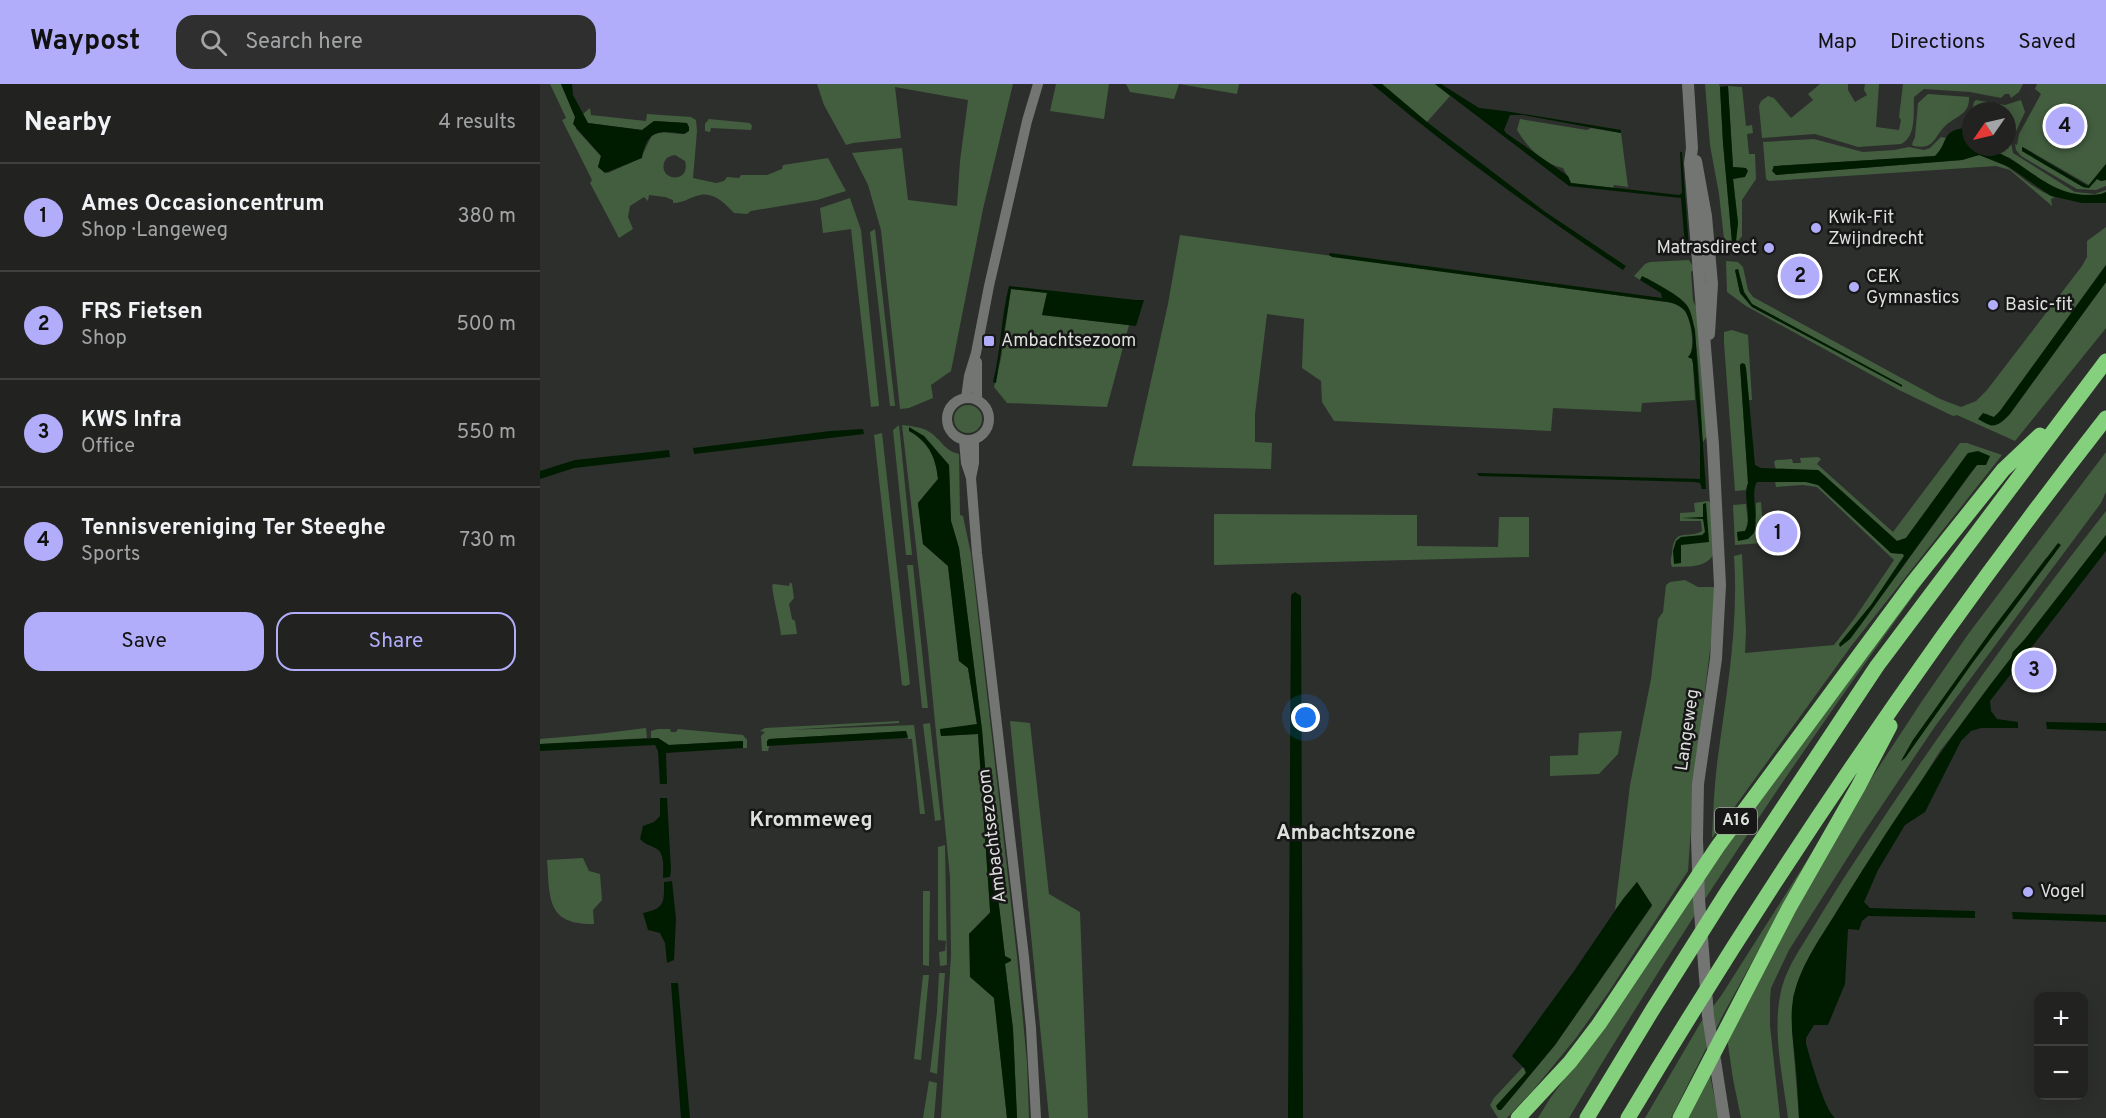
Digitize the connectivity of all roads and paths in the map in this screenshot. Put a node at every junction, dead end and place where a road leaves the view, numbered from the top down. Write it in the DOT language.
graph roads {
  1 [pos="1030,84"];
  2 [pos="1038,84"];
  3 [pos="1688,84"];
  4 [pos="1027,121"];
  5 [pos="2106,361"];
  6 [pos="972,399"];
  7 [pos="2071,406"];
  8 [pos="2106,418"];
  9 [pos="969,440"];
  10 [pos="1921,668"];
  11 [pos="1036,1118"];
  12 [pos="1518,1118"];
  13 [pos="1587,1118"];
  14 [pos="1628,1118"];
  15 [pos="1680,1118"];
  16 [pos="1724,1118"];
  1 -- 4 [label="street"];
  2 -- 4 [label="street"];
  3 -- 16 [label="main road, Langeweg"];
  4 -- 6 [label="street"];
  5 -- 7 [label="highway, A16"];
  6 -- 9 [label="street"];
  6 -- 9 [label="street"];
  7 -- 12 [label="highway, A16"];
  7 -- 13 [label="highway, A16"];
  8 -- 10 [label="highway"];
  9 -- 11 [label="street, Ambachtsezoom"];
  10 -- 14 [label="highway"];
  10 -- 15 [label="highway"];
}
